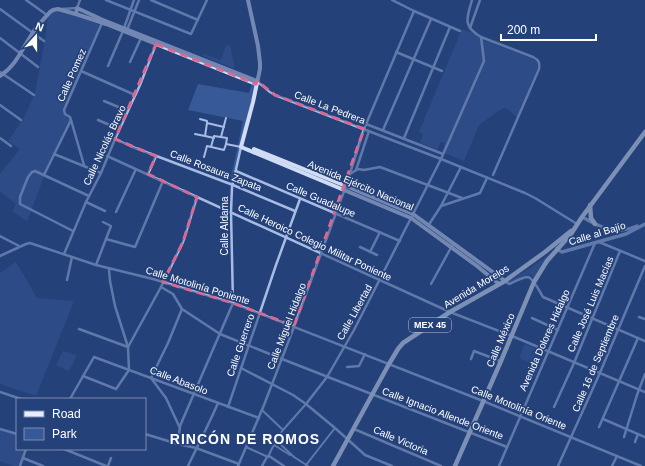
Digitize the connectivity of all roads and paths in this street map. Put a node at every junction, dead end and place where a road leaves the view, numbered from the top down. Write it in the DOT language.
graph roads {
  1 [pos="26,0"];
  2 [pos="80,0"];
  3 [pos="106,0"];
  4 [pos="134,0"];
  5 [pos="139,0"];
  6 [pos="152,0"];
  7 [pos="206,0"];
  8 [pos="248,0"];
  9 [pos="392,0"];
  10 [pos="472,0"];
  11 [pos="480,0"];
  12 [pos="77,8"];
  13 [pos="0,9"];
  14 [pos="58,9"];
  15 [pos="130,10"];
  16 [pos="414,11"];
  17 [pos="134,12"];
  18 [pos="48,14"];
  19 [pos="76,14"];
  20 [pos="431,18"];
  21 [pos="198,20"];
  22 [pos="102,23"];
  23 [pos="450,27"];
  24 [pos="470,28"];
  25 [pos="125,30"];
  26 [pos="460,31"];
  27 [pos="32,33"];
  28 [pos="481,37"];
  29 [pos="0,38"];
  30 [pos="142,38"];
  31 [pos="44,41"];
  32 [pos="156,43"];
  33 [pos="396,52"];
  34 [pos="21,54"];
  35 [pos="414,59"];
  36 [pos="130,62"];
  37 [pos="108,66"];
  38 [pos="38,67"];
  39 [pos="434,68"];
  40 [pos="81,71"];
  41 [pos="442,71"];
  42 [pos="1,74"];
  43 [pos="256,83"];
  44 [pos="34,95"];
  45 [pos="135,95"];
  46 [pos="104,101"];
  47 [pos="0,105"];
  48 [pos="128,111"];
  49 [pos="226,118"];
  50 [pos="200,119"];
  51 [pos="21,120"];
  52 [pos="71,120"];
  53 [pos="98,120"];
  54 [pos="207,123"];
  55 [pos="366,124"];
  56 [pos="224,127"];
  57 [pos="119,129"];
  58 [pos="364,129"];
  59 [pos="383,130"];
  60 [pos="369,131"];
  61 [pos="645,132"];
  62 [pos="195,134"];
  63 [pos="205,136"];
  64 [pos="221,137"];
  65 [pos="0,138"];
  66 [pos="214,138"];
  67 [pos="404,138"];
  68 [pos="115,139"];
  69 [pos="226,144"];
  70 [pos="11,146"];
  71 [pos="130,146"];
  72 [pos="242,146"];
  73 [pos="358,146"];
  74 [pos="211,147"];
  75 [pos="363,149"];
  76 [pos="54,154"];
  77 [pos="443,154"];
  78 [pos="108,156"];
  79 [pos="156,156"];
  80 [pos="204,157"];
  81 [pos="441,159"];
  82 [pos="84,166"];
  83 [pos="461,167"];
  84 [pos="136,168"];
  85 [pos="356,170"];
  86 [pos="236,171"];
  87 [pos="100,173"];
  88 [pos="148,174"];
  89 [pos="349,174"];
  90 [pos="44,175"];
  91 [pos="493,175"];
  92 [pos="487,178"];
  93 [pos="163,181"];
  94 [pos="233,185"];
  95 [pos="428,185"];
  96 [pos="345,188"];
  97 [pos="448,193"];
  98 [pos="89,196"];
  99 [pos="197,197"];
  100 [pos="462,198"];
  101 [pos="300,199"];
  102 [pos="86,202"];
  103 [pos="590,205"];
  104 [pos="442,206"];
  105 [pos="105,210"];
  106 [pos="295,211"];
  107 [pos="116,212"];
  108 [pos="231,212"];
  109 [pos="335,214"];
  110 [pos="412,216"];
  111 [pos="582,217"];
  112 [pos="103,222"];
  113 [pos="577,224"];
  114 [pos="595,224"];
  115 [pos="645,224"];
  116 [pos="428,226"];
  117 [pos="574,229"];
  118 [pos="73,232"];
  119 [pos="380,232"];
  120 [pos="0,236"];
  121 [pos="286,238"];
  122 [pos="106,239"];
  123 [pos="400,241"];
  124 [pos="597,242"];
  125 [pos="555,245"];
  126 [pos="20,246"];
  127 [pos="452,246"];
  128 [pos="360,247"];
  129 [pos="558,250"];
  130 [pos="620,251"];
  131 [pos="370,252"];
  132 [pos="64,254"];
  133 [pos="321,254"];
  134 [pos="377,255"];
  135 [pos="0,256"];
  136 [pos="72,257"];
  137 [pos="645,261"];
  138 [pos="478,264"];
  139 [pos="96,265"];
  140 [pos="645,266"];
  141 [pos="109,268"];
  142 [pos="67,280"];
  143 [pos="380,281"];
  144 [pos="505,281"];
  145 [pos="163,282"];
  146 [pos="534,282"];
  147 [pos="430,284"];
  148 [pos="499,284"];
  149 [pos="160,287"];
  150 [pos="234,303"];
  151 [pos="567,308"];
  152 [pos="182,309"];
  153 [pos="450,312"];
  154 [pos="260,313"];
  155 [pos="639,317"];
  156 [pos="532,318"];
  157 [pos="592,318"];
  158 [pos="645,319"];
  159 [pos="294,326"];
  160 [pos="79,329"];
  161 [pos="558,330"];
  162 [pos="618,330"];
  163 [pos="220,334"];
  164 [pos="512,336"];
  165 [pos="638,338"];
  166 [pos="645,341"];
  167 [pos="248,346"];
  168 [pos="344,346"];
  169 [pos="128,347"];
  170 [pos="548,352"];
  171 [pos="365,354"];
  172 [pos="282,359"];
  173 [pos="471,359"];
  174 [pos="501,361"];
  175 [pos="574,362"];
  176 [pos="389,364"];
  177 [pos="347,367"];
  178 [pos="240,368"];
  179 [pos="129,370"];
  180 [pos="600,373"];
  181 [pos="645,374"];
  182 [pos="83,376"];
  183 [pos="327,376"];
  184 [pos="151,378"];
  185 [pos="620,381"];
  186 [pos="272,384"];
  187 [pos="639,389"];
  188 [pos="0,392"];
  189 [pos="645,392"];
  190 [pos="193,394"];
  191 [pos="372,394"];
  192 [pos="18,398"];
  193 [pos="71,398"];
  194 [pos="483,401"];
  195 [pos="218,403"];
  196 [pos="306,404"];
  197 [pos="228,407"];
  198 [pos="554,407"];
  199 [pos="262,410"];
  200 [pos="520,416"];
  201 [pos="259,418"];
  202 [pos="603,419"];
  203 [pos="180,426"];
  204 [pos="599,427"];
  205 [pos="335,428"];
  206 [pos="0,429"];
  207 [pos="354,429"];
  208 [pos="627,429"];
  209 [pos="283,430"];
  210 [pos="470,432"];
  211 [pos="16,434"];
  212 [pos="146,434"];
  213 [pos="638,434"];
  214 [pos="645,436"];
  215 [pos="571,437"];
  216 [pos="624,437"];
  217 [pos="348,439"];
  218 [pos="276,440"];
  219 [pos="634,442"];
  220 [pos="178,444"];
  221 [pos="274,445"];
  222 [pos="246,447"];
  223 [pos="508,447"];
  224 [pos="196,448"];
  225 [pos="26,450"];
  226 [pos="67,450"];
  227 [pos="617,456"];
  228 [pos="268,457"];
  229 [pos="294,457"];
  230 [pos="23,458"];
  231 [pos="111,458"];
  232 [pos="238,465"];
  233 [pos="307,465"];
  234 [pos="386,465"];
  235 [pos="20,466"];
  236 [pos="43,466"];
  237 [pos="107,466"];
  238 [pos="188,466"];
  239 [pos="262,466"];
  240 [pos="284,466"];
  241 [pos="333,466"];
  242 [pos="392,466"];
  243 [pos="441,466"];
  244 [pos="454,466"];
  245 [pos="499,466"];
  246 [pos="558,466"];
  247 [pos="612,466"];
  248 [pos="640,466"];
  1 -- 18 [label="street"];
  2 -- 12 [label="street"];
  3 -- 15 [label="street"];
  4 -- 15 [label="street"];
  5 -- 17 [label="street"];
  6 -- 21 [label="street"];
  7 -- 21 [label="street"];
  8 -- 43 [label="main road, Calle Aldama"];
  9 -- 16 [label="street"];
  10 -- 24 [label="street"];
  11 -- 24 [label="street"];
  12 -- 14 [label="street"];
  12 -- 19 [label="main road"];
  12 -- 25 [label="main road, Calle La Pedrera"];
  13 -- 27 [label="street"];
  14 -- 18 [label="main road"];
  14 -- 19 [label="main road, Calle La Pedrera"];
  15 -- 17 [label="street"];
  15 -- 25 [label="street"];
  16 -- 20 [label="street"];
  16 -- 33 [label="street"];
  17 -- 21 [label="street"];
  17 -- 25 [label="street"];
  18 -- 27 [label="main road"];
  19 -- 22 [label="main road, Calle La Pedrera"];
  20 -- 23 [label="street"];
  20 -- 35 [label="street"];
  22 -- 25 [label="main road, Calle La Pedrera"];
  22 -- 40 [label="street, Calle Pomez"];
  23 -- 26 [label="street"];
  23 -- 39 [label="street"];
  24 -- 28 [label="street"];
  25 -- 30 [label="main road, Calle La Pedrera"];
  25 -- 32 [label="main road, Calle La Pedrera"];
  25 -- 37 [label="street"];
  27 -- 31 [label="street"];
  27 -- 34 [label="main road"];
  28 -- 77 [label="street, Calle Libertad"];
  28 -- 91 [label="street"];
  29 -- 34 [label="street"];
  30 -- 32 [label="main road, Calle La Pedrera"];
  30 -- 36 [label="street"];
  32 -- 43 [label="main road, Calle La Pedrera"];
  32 -- 45 [label="street, Calle Nicolás Bravo"];
  33 -- 35 [label="street"];
  33 -- 55 [label="street"];
  34 -- 38 [label="street"];
  34 -- 42 [label="main road"];
  35 -- 39 [label="street"];
  35 -- 59 [label="street"];
  39 -- 41 [label="street"];
  39 -- 67 [label="street"];
  40 -- 45 [label="street"];
  40 -- 52 [label="street, Calle Pomez"];
  42 -- 44 [label="street"];
  43 -- 58 [label="street, Calle La Pedrera"];
  43 -- 72 [label="main road, Calle Aldama"];
  45 -- 48 [label="street, Calle Nicolás Bravo"];
  46 -- 48 [label="street"];
  47 -- 51 [label="street"];
  48 -- 57 [label="street, Calle Nicolás Bravo"];
  49 -- 56 [label="street"];
  50 -- 54 [label="street"];
  52 -- 76 [label="street"];
  52 -- 82 [label="street"];
  53 -- 57 [label="street"];
  54 -- 56 [label="street"];
  54 -- 63 [label="street"];
  55 -- 58 [label="street"];
  55 -- 59 [label="street"];
  56 -- 64 [label="street"];
  57 -- 68 [label="street, Calle Nicolás Bravo"];
  58 -- 60 [label="street, Calle La Pedrera"];
  58 -- 73 [label="street"];
  59 -- 67 [label="street"];
  60 -- 75 [label="street"];
  60 -- 81 [label="street, Calle La Pedrera"];
  61 -- 103 [label="main road, MEX 45"];
  62 -- 63 [label="street"];
  63 -- 66 [label="street"];
  64 -- 66 [label="street"];
  64 -- 69 [label="street"];
  65 -- 70 [label="street"];
  66 -- 74 [label="street"];
  67 -- 77 [label="street"];
  68 -- 71 [label="street"];
  68 -- 78 [label="street, Calle Nicolás Bravo"];
  69 -- 72 [label="street"];
  69 -- 74 [label="street"];
  71 -- 79 [label="street, Calle Rosaura Zapata"];
  72 -- 86 [label="street, Calle Aldama"];
  72 -- 96 [label="main road, Avenida Ejército Nacional"];
  73 -- 75 [label="street"];
  73 -- 89 [label="street"];
  74 -- 80 [label="street"];
  75 -- 85 [label="street"];
  76 -- 82 [label="street"];
  76 -- 90 [label="street"];
  77 -- 81 [label="street, Calle Libertad"];
  78 -- 84 [label="street, Calle Heroico Colegio Militar Poniente"];
  78 -- 87 [label="street, Calle Nicolás Bravo"];
  79 -- 88 [label="street"];
  79 -- 94 [label="street, Calle Rosaura Zapata"];
  81 -- 83 [label="street, Calle La Pedrera"];
  81 -- 95 [label="street, Calle Libertad"];
  82 -- 87 [label="street"];
  83 -- 92 [label="street, Calle La Pedrera"];
  83 -- 97 [label="street"];
  84 -- 88 [label="street, Calle Heroico Colegio Militar Poniente"];
  84 -- 107 [label="street"];
  85 -- 89 [label="street"];
  85 -- 95 [label="street"];
  86 -- 94 [label="street, Calle Aldama"];
  86 -- 101 [label="street, Calle Guadalupe"];
  87 -- 98 [label="street, Calle Nicolás Bravo"];
  88 -- 93 [label="street, Calle Heroico Colegio Militar Poniente"];
  89 -- 96 [label="street"];
  90 -- 98 [label="street"];
  90 -- 118 [label="street"];
  92 -- 100 [label="street"];
  92 -- 113 [label="street, Calle La Pedrera"];
  93 -- 99 [label="street, Calle Heroico Colegio Militar Poniente"];
  93 -- 122 [label="street"];
  94 -- 106 [label="street, Calle Rosaura Zapata"];
  94 -- 108 [label="street, Calle Aldama"];
  95 -- 97 [label="street"];
  95 -- 110 [label="street, Calle Libertad"];
  96 -- 109 [label="street, Calle Miguel Hidalgo"];
  96 -- 110 [label="main road, Avenida Ejército Nacional"];
  97 -- 100 [label="street"];
  97 -- 104 [label="street"];
  98 -- 102 [label="street, Calle Nicolás Bravo"];
  99 -- 108 [label="street, Calle Heroico Colegio Militar Poniente"];
  99 -- 145 [label="street"];
  100 -- 104 [label="street"];
  101 -- 106 [label="street, Calle Guerrero"];
  101 -- 109 [label="street, Calle Guadalupe"];
  102 -- 105 [label="street"];
  102 -- 118 [label="street, Calle Nicolás Bravo"];
  103 -- 111 [label="main road, MEX 45"];
  103 -- 114 [label="main road"];
  104 -- 116 [label="street"];
  106 -- 121 [label="street, Calle Guerrero"];
  108 -- 121 [label="street, Calle Heroico Colegio Militar Poniente"];
  108 -- 150 [label="street, Calle Aldama"];
  109 -- 119 [label="street, Calle Guadalupe"];
  109 -- 133 [label="street, Calle Miguel Hidalgo"];
  110 -- 116 [label="main road, Avenida Ejército Nacional"];
  110 -- 123 [label="street, Calle Libertad"];
  110 -- 127 [label="main road, Avenida Ejército Nacional"];
  111 -- 113 [label="main road, MEX 45"];
  111 -- 114 [label="street"];
  112 -- 122 [label="street"];
  113 -- 117 [label="main road, MEX 45"];
  114 -- 115 [label="street"];
  115 -- 124 [label="street, Calle al Bajío"];
  116 -- 127 [label="main road, Avenida Ejército Nacional"];
  117 -- 125 [label="main road, Avenida Morelos / MEX 45"];
  117 -- 129 [label="main road, Calle México / MEX 45"];
  118 -- 132 [label="street, Calle Nicolás Bravo"];
  119 -- 123 [label="street, Calle Guadalupe"];
  119 -- 131 [label="street"];
  120 -- 126 [label="street"];
  121 -- 133 [label="street, Calle Heroico Colegio Militar Poniente"];
  121 -- 154 [label="street, Calle Guerrero"];
  122 -- 139 [label="street"];
  123 -- 143 [label="street, Calle Libertad"];
  124 -- 129 [label="street, Calle al Bajío"];
  124 -- 130 [label="street"];
  124 -- 151 [label="street, Avenida Dolores Hidalgo"];
  125 -- 129 [label="street, Calle al Bajío"];
  125 -- 144 [label="main road, Avenida Morelos / MEX 45"];
  126 -- 132 [label="street, Calle Motolinía Poniente"];
  126 -- 135 [label="street, Calle Motolinía Poniente"];
  127 -- 138 [label="main road, Avenida Ejército Nacional"];
  127 -- 147 [label="street"];
  128 -- 131 [label="street"];
  129 -- 146 [label="main road, Calle México / MEX 45"];
  130 -- 137 [label="street"];
  130 -- 157 [label="street, Calle José Luis Macías"];
  131 -- 134 [label="street"];
  132 -- 136 [label="street, Calle Motolinía Poniente"];
  133 -- 143 [label="street, Calle Heroico Colegio Militar Poniente"];
  133 -- 159 [label="street, Calle Miguel Hidalgo"];
  136 -- 139 [label="street, Calle Motolinía Poniente"];
  136 -- 142 [label="street"];
  138 -- 144 [label="main road, Avenida Ejército Nacional"];
  138 -- 148 [label="main road, Avenida Ejército Nacional"];
  139 -- 141 [label="street, Calle Motolinía Poniente"];
  140 -- 162 [label="street, Calle 16 de Septiembre"];
  141 -- 145 [label="street, Calle Motolinía Poniente"];
  141 -- 169 [label="street"];
  143 -- 153 [label="street, Calle Heroico Colegio Militar Poniente"];
  143 -- 168 [label="street, Calle Libertad"];
  144 -- 146 [label="street"];
  144 -- 148 [label="main road, Avenida Morelos / MEX 45"];
  145 -- 149 [label="street"];
  145 -- 150 [label="street, Calle Motolinía Poniente"];
  146 -- 151 [label="street"];
  146 -- 164 [label="main road, Calle México / MEX 45"];
  148 -- 153 [label="main road, Avenida Morelos / MEX 45"];
  149 -- 152 [label="street"];
  149 -- 169 [label="street"];
  150 -- 154 [label="street, Calle Motolinía Poniente"];
  150 -- 163 [label="street, Calle Aldama"];
  151 -- 157 [label="street"];
  151 -- 161 [label="street, Avenida Dolores Hidalgo"];
  152 -- 163 [label="street, Calle Ignacio Allende Oriente"];
  152 -- 184 [label="street"];
  153 -- 164 [label="street, Calle Heroico Colegio Militar Poniente"];
  153 -- 176 [label="main road, Avenida Morelos / MEX 45"];
  154 -- 159 [label="street, Calle Motolinía Poniente"];
  154 -- 167 [label="street, Calle Guerrero"];
  155 -- 158 [label="street"];
  156 -- 161 [label="street"];
  157 -- 162 [label="street"];
  157 -- 175 [label="street, Calle José Luis Macías"];
  159 -- 168 [label="street, Calle Motolinía Poniente"];
  159 -- 172 [label="street, Calle Miguel Hidalgo"];
  160 -- 169 [label="street"];
  161 -- 170 [label="street, Avenida Dolores Hidalgo"];
  162 -- 165 [label="street"];
  162 -- 180 [label="street, Calle 16 de Septiembre"];
  163 -- 167 [label="street, Calle Ignacio Allende Oriente"];
  163 -- 190 [label="street, Calle Aldama"];
  164 -- 170 [label="street, Calle Heroico Colegio Militar Poniente"];
  164 -- 174 [label="main road, Calle México / MEX 45"];
  165 -- 166 [label="street"];
  165 -- 185 [label="street"];
  167 -- 172 [label="street, Calle Ignacio Allende Oriente"];
  167 -- 178 [label="street, Calle Guerrero"];
  168 -- 171 [label="street, Calle Motolinía Poniente"];
  168 -- 183 [label="street, Calle Libertad"];
  169 -- 179 [label="street"];
  170 -- 175 [label="street, Calle Heroico Colegio Militar Poniente"];
  170 -- 200 [label="street, Avenida Dolores Hidalgo"];
  171 -- 176 [label="street, Calle Motolinía Poniente"];
  171 -- 177 [label="street"];
  172 -- 183 [label="street, Calle Ignacio Allende Oriente"];
  172 -- 186 [label="street, Calle Miguel Hidalgo"];
  173 -- 174 [label="street"];
  174 -- 194 [label="main road, Calle México / MEX 45"];
  175 -- 180 [label="street, Calle Heroico Colegio Militar Poniente"];
  175 -- 198 [label="street, Calle José Luis Macías"];
  176 -- 191 [label="main road, Avenida Morelos / MEX 45"];
  176 -- 194 [label="street, Calle Motolinía Oriente"];
  178 -- 186 [label="street"];
  178 -- 197 [label="street, Calle Guerrero"];
  179 -- 182 [label="street"];
  179 -- 182 [label="street, Calle Abasolo"];
  179 -- 184 [label="street, Calle Abasolo"];
  180 -- 185 [label="street, Calle Heroico Colegio Militar Poniente"];
  180 -- 215 [label="street, Calle 16 de Septiembre"];
  181 -- 187 [label="street"];
  182 -- 193 [label="street"];
  183 -- 191 [label="street, Calle Ignacio Allende Oriente"];
  183 -- 196 [label="street, Calle Libertad"];
  184 -- 190 [label="street, Calle Abasolo"];
  184 -- 203 [label="street"];
  185 -- 187 [label="street, Calle Heroico Colegio Militar Poniente"];
  185 -- 202 [label="street"];
  186 -- 196 [label="street"];
  186 -- 199 [label="street, Calle Miguel Hidalgo"];
  187 -- 189 [label="street, Calle Heroico Colegio Militar Poniente"];
  187 -- 208 [label="street"];
  188 -- 192 [label="street"];
  190 -- 195 [label="street, Calle Abasolo"];
  190 -- 203 [label="street, Calle Aldama"];
  191 -- 207 [label="main road, Avenida Morelos / MEX 45"];
  191 -- 210 [label="street, Calle Ignacio Allende Oriente"];
  194 -- 200 [label="street, Calle Motolinía Oriente"];
  194 -- 210 [label="main road, Calle México / MEX 45"];
  195 -- 197 [label="street, Calle Abasolo"];
  195 -- 224 [label="street"];
  196 -- 205 [label="street"];
  196 -- 209 [label="street"];
  197 -- 201 [label="street, Calle Abasolo"];
  199 -- 201 [label="street, Calle Miguel Hidalgo"];
  199 -- 209 [label="street"];
  200 -- 215 [label="street, Calle Motolinía Oriente"];
  200 -- 223 [label="street, Avenida Dolores Hidalgo"];
  201 -- 222 [label="street, Calle Miguel Hidalgo"];
  202 -- 204 [label="street"];
  202 -- 208 [label="street"];
  203 -- 220 [label="street, Calle Aldama"];
  205 -- 217 [label="street"];
  205 -- 233 [label="street"];
  206 -- 211 [label="street"];
  207 -- 217 [label="main road, Avenida Morelos / MEX 45"];
  207 -- 243 [label="street, Calle Victoria"];
  208 -- 213 [label="street"];
  208 -- 216 [label="street"];
  209 -- 218 [label="street"];
  210 -- 223 [label="street, Calle Ignacio Allende Oriente"];
  210 -- 244 [label="main road, Calle México / MEX 45"];
  212 -- 220 [label="street"];
  213 -- 214 [label="street"];
  213 -- 219 [label="street"];
  215 -- 227 [label="street, Calle Motolinía Oriente"];
  215 -- 246 [label="street, Calle 16 de Septiembre"];
  217 -- 234 [label="street"];
  217 -- 241 [label="main road, Avenida Morelos / MEX 45"];
  218 -- 221 [label="street"];
  218 -- 229 [label="street"];
  220 -- 224 [label="street"];
  221 -- 228 [label="street"];
  221 -- 229 [label="street"];
  222 -- 228 [label="street"];
  222 -- 232 [label="street, Calle Miguel Hidalgo"];
  223 -- 245 [label="street, Avenida Dolores Hidalgo"];
  224 -- 232 [label="street"];
  224 -- 238 [label="street"];
  225 -- 230 [label="street"];
  226 -- 237 [label="street"];
  227 -- 247 [label="street"];
  227 -- 248 [label="street, Calle Motolinía Oriente"];
  228 -- 239 [label="street"];
  228 -- 240 [label="street"];
  229 -- 233 [label="street"];
  230 -- 235 [label="street"];
  230 -- 236 [label="street"];
  231 -- 237 [label="street"];
  234 -- 242 [label="street"];
}
